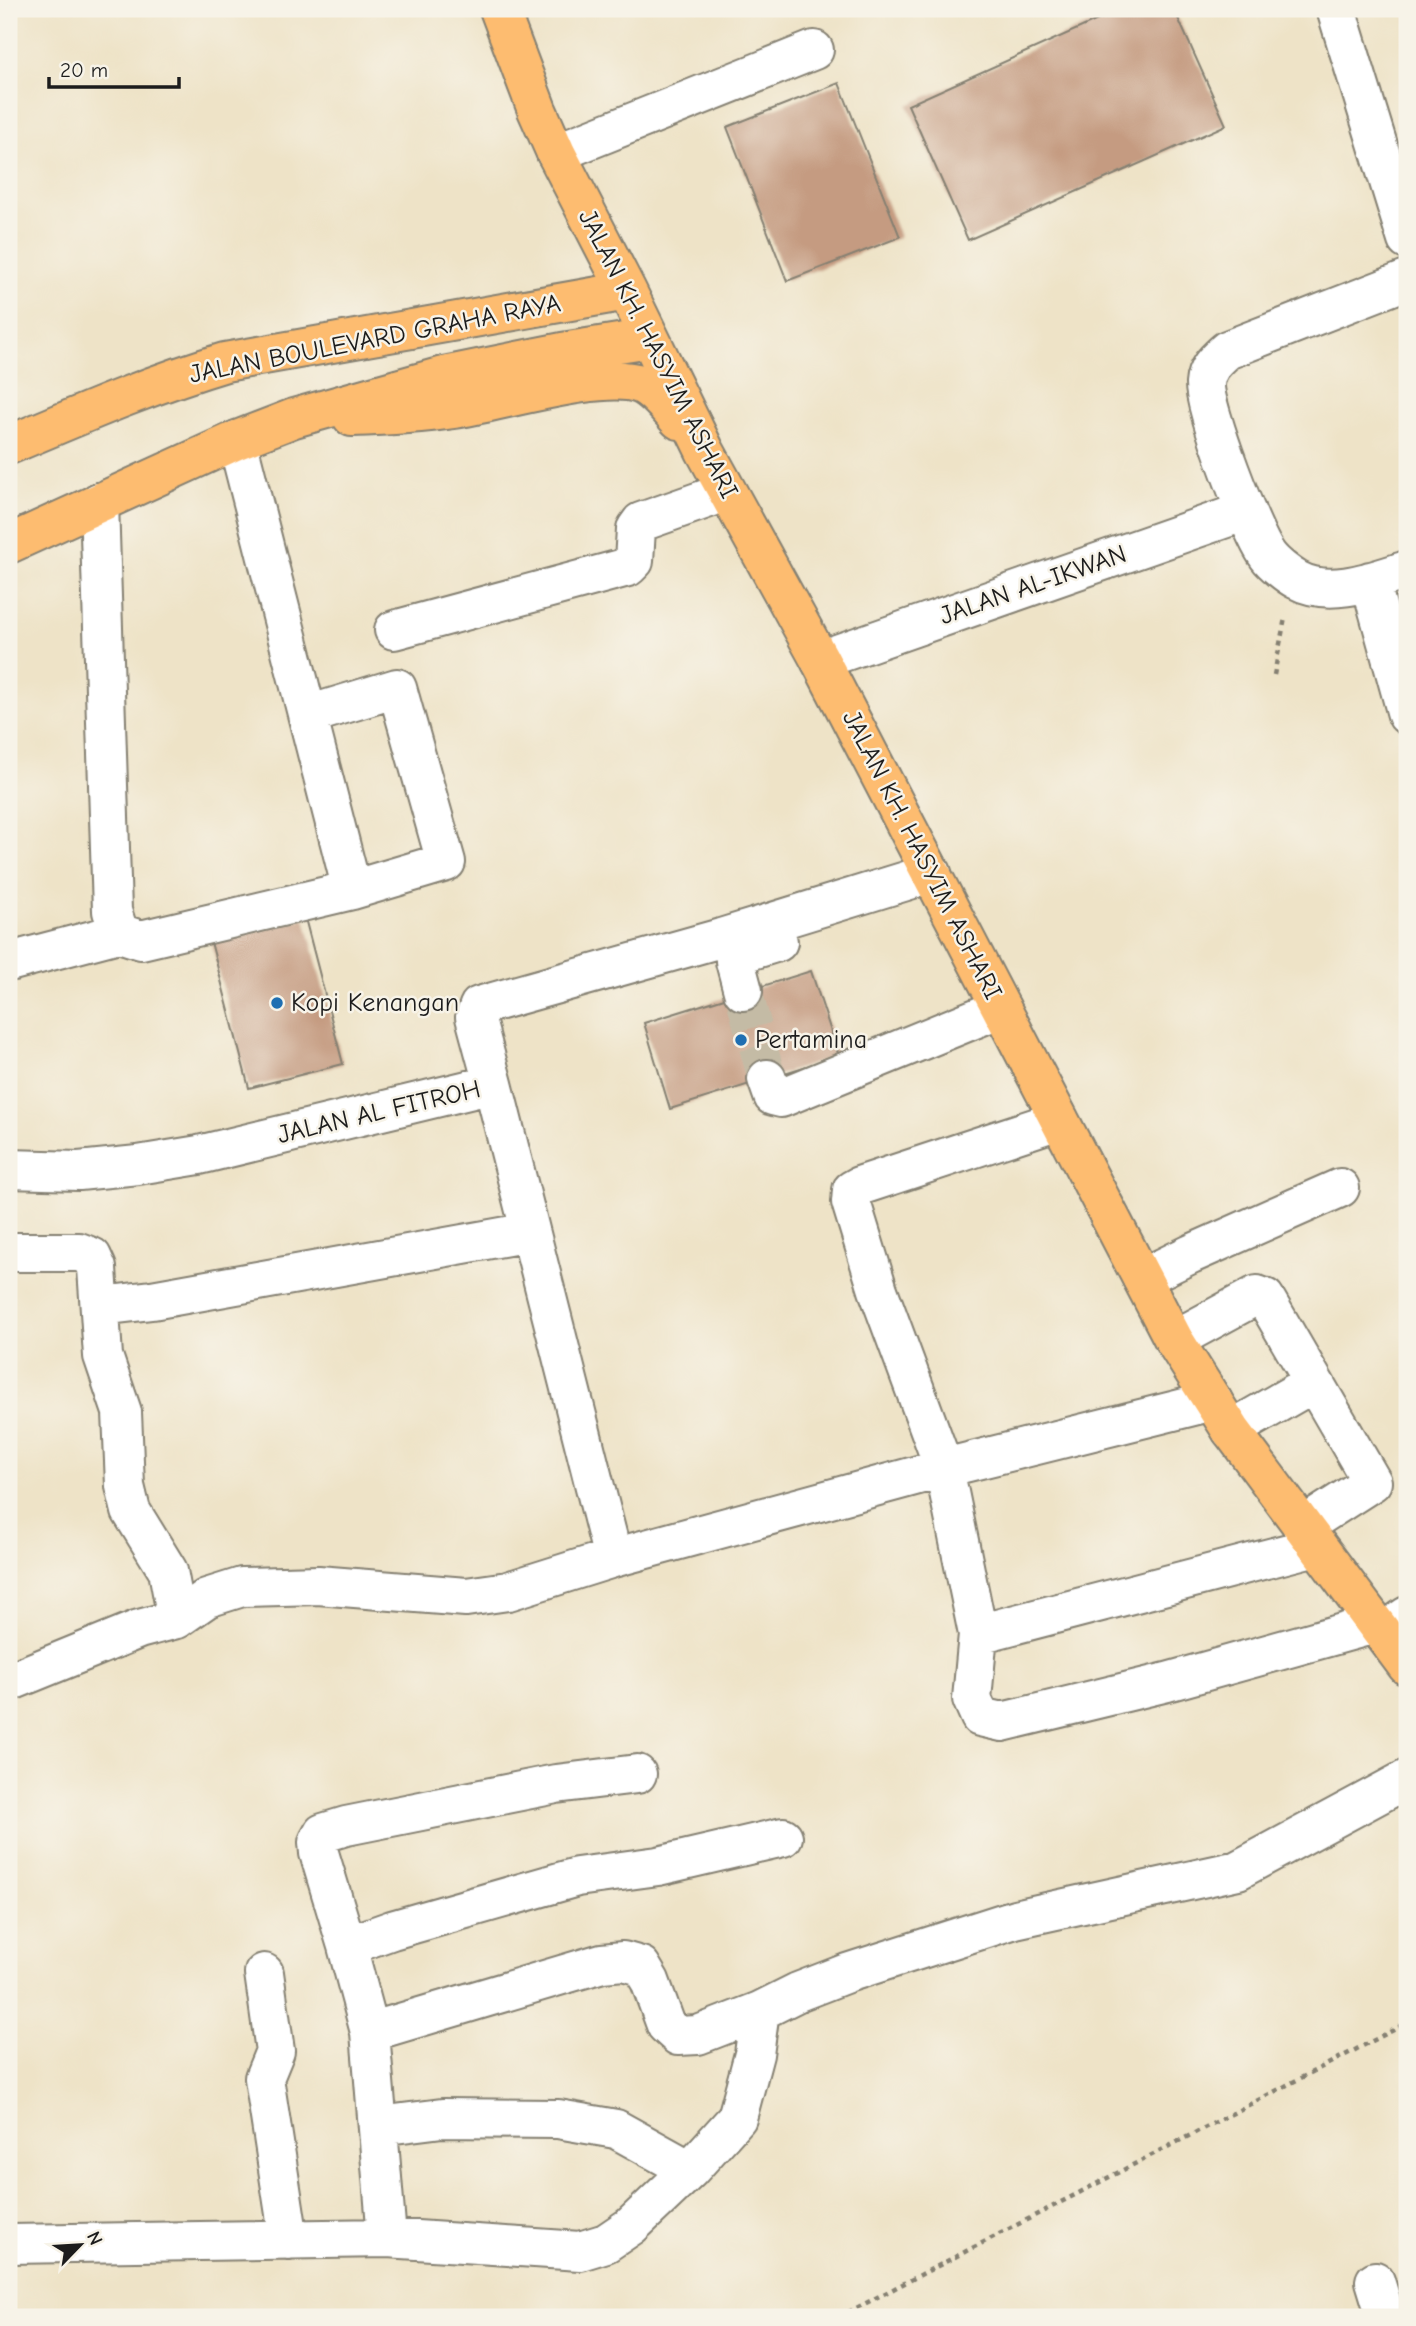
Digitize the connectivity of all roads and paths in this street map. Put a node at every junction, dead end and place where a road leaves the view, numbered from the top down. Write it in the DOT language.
graph roads {
  1 [pos="499,9"];
  2 [pos="1336,9"];
  3 [pos="814,50"];
  4 [pos="556,153"];
  5 [pos="1407,240"];
  6 [pos="1407,280"];
  7 [pos="627,291"];
  8 [pos="650,338"];
  9 [pos="294,418"];
  10 [pos="237,440"];
  11 [pos="9,445"];
  12 [pos="705,452"];
  13 [pos="726,492"];
  14 [pos="99,502"];
  15 [pos="1246,511"];
  16 [pos="9,544"];
  17 [pos="1407,570"];
  18 [pos="1296,580"];
  19 [pos="1370,582"];
  20 [pos="394,631"];
  21 [pos="820,660"];
  22 [pos="1274,675"];
  23 [pos="308,715"];
  24 [pos="1407,715"];
  25 [pos="937,884"];
  26 [pos="352,890"];
  27 [pos="119,933"];
  28 [pos="9,962"];
  29 [pos="743,991"];
  30 [pos="1001,1008"];
  31 [pos="767,1079"];
  32 [pos="493,1084"];
  33 [pos="1059,1120"];
  34 [pos="9,1169"];
  35 [pos="1340,1188"];
  36 [pos="530,1232"];
  37 [pos="9,1252"];
  38 [pos="1142,1278"];
  39 [pos="101,1306"];
  40 [pos="1174,1340"];
  41 [pos="1313,1383"];
  42 [pos="1222,1416"];
  43 [pos="944,1468"];
  44 [pos="1309,1536"];
  45 [pos="613,1558"];
  46 [pos="177,1619"];
  47 [pos="1388,1624"];
  48 [pos="978,1634"];
  49 [pos="1407,1666"];
  50 [pos="9,1682"];
  51 [pos="636,1774"];
  52 [pos="1407,1779"];
  53 [pos="783,1837"];
  54 [pos="347,1946"];
  55 [pos="264,1973"];
  56 [pos="760,2011"];
  57 [pos="1407,2023"];
  58 [pos="370,2032"];
  59 [pos="379,2126"];
  60 [pos="690,2170"];
  61 [pos="387,2238"];
  62 [pos="289,2240"];
  63 [pos="9,2244"];
  64 [pos="1375,2281"];
  65 [pos="839,2317"];
  66 [pos="1386,2317"];
  1 -- 4 [label="main road, JALAN KH. HASYIM ASHARI"];
  2 -- 5 [label="street"];
  3 -- 4 [label="street"];
  4 -- 7 [label="main road, JALAN KH. HASYIM ASHARI"];
  6 -- 15 [label="street"];
  7 -- 8 [label="main road, JALAN KH. HASYIM ASHARI"];
  7 -- 11 [label="main road, JALAN BOULEVARD GRAHA RAYA"];
  8 -- 9 [label="main road, JALAN BOULEVARD GRAHA RAYA"];
  8 -- 12 [label="main road, JALAN KH. HASYIM ASHARI"];
  9 -- 10 [label="main road, JALAN BOULEVARD GRAHA RAYA"];
  9 -- 12 [label="main road"];
  10 -- 14 [label="main road, JALAN BOULEVARD GRAHA RAYA"];
  10 -- 23 [label="street"];
  12 -- 13 [label="main road, JALAN KH. HASYIM ASHARI"];
  13 -- 20 [label="street"];
  13 -- 21 [label="main road, JALAN KH. HASYIM ASHARI"];
  14 -- 16 [label="main road, JALAN BOULEVARD GRAHA RAYA"];
  14 -- 27 [label="street"];
  15 -- 18 [label="street"];
  15 -- 21 [label="street, JALAN AL-IKWAN"];
  17 -- 19 [label="street"];
  18 -- 19 [label="street"];
  18 -- 22 [label="path"];
  19 -- 24 [label="street"];
  21 -- 25 [label="main road, JALAN KH. HASYIM ASHARI"];
  23 -- 26 [label="street"];
  23 -- 26 [label="street"];
  25 -- 29 [label="street"];
  25 -- 30 [label="main road, JALAN KH. HASYIM ASHARI"];
  25 -- 32 [label="street, JALAN AL FITROH"];
  26 -- 27 [label="street"];
  27 -- 28 [label="street"];
  30 -- 31 [label="street"];
  30 -- 33 [label="main road, JALAN KH. HASYIM ASHARI"];
  32 -- 34 [label="street, JALAN AL FITROH"];
  32 -- 36 [label="street"];
  33 -- 38 [label="main road, JALAN KH. HASYIM ASHARI"];
  33 -- 43 [label="street"];
  35 -- 38 [label="street"];
  36 -- 39 [label="street"];
  36 -- 45 [label="street"];
  37 -- 39 [label="street"];
  38 -- 40 [label="main road, JALAN KH. HASYIM ASHARI"];
  39 -- 46 [label="street"];
  40 -- 41 [label="street"];
  40 -- 42 [label="main road, JALAN KH. HASYIM ASHARI"];
  41 -- 42 [label="street"];
  41 -- 44 [label="street"];
  42 -- 43 [label="street"];
  42 -- 44 [label="main road, JALAN KH. HASYIM ASHARI"];
  43 -- 45 [label="street"];
  43 -- 48 [label="street"];
  44 -- 47 [label="main road, JALAN KH. HASYIM ASHARI"];
  44 -- 48 [label="street"];
  45 -- 46 [label="street"];
  46 -- 50 [label="street"];
  47 -- 48 [label="street"];
  47 -- 49 [label="main road, JALAN KH. HASYIM ASHARI"];
  51 -- 54 [label="street"];
  52 -- 56 [label="street"];
  53 -- 54 [label="street"];
  54 -- 58 [label="street"];
  55 -- 62 [label="street"];
  56 -- 58 [label="street"];
  56 -- 60 [label="street"];
  57 -- 65 [label="path"];
  58 -- 59 [label="street"];
  59 -- 60 [label="street"];
  59 -- 61 [label="street"];
  60 -- 61 [label="street"];
  61 -- 62 [label="street"];
  62 -- 63 [label="street"];
  64 -- 66 [label="street"];
}
